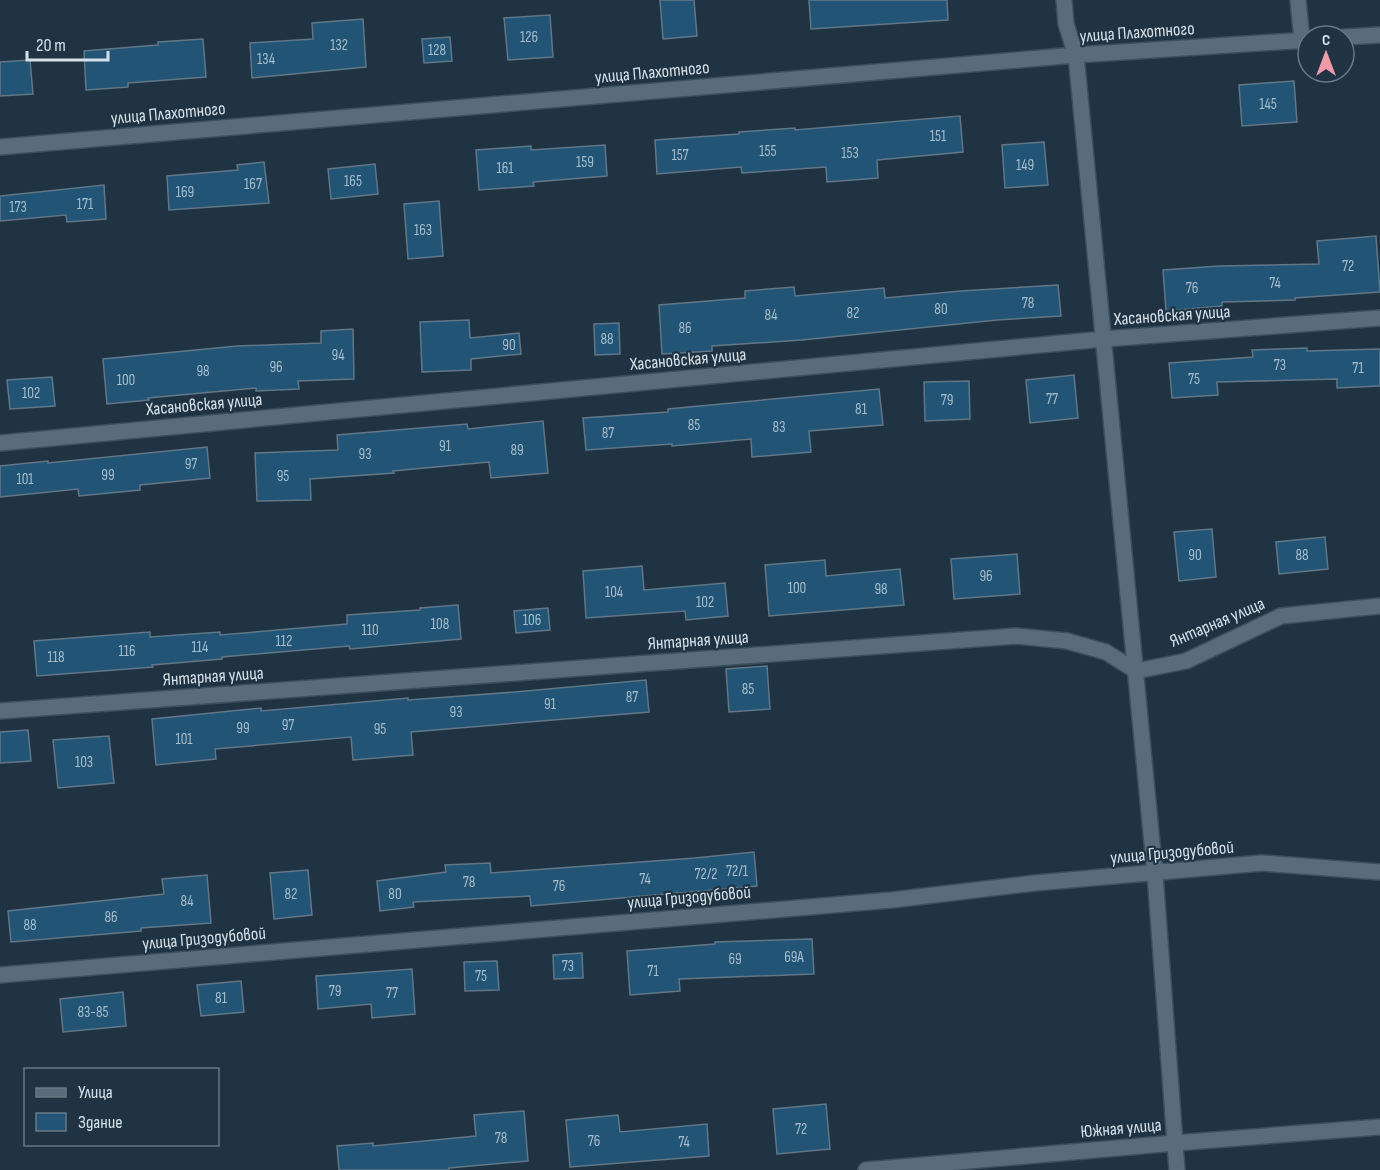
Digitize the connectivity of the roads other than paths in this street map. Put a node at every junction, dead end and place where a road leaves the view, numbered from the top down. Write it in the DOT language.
graph roads {
  1 [pos="1064,0"];
  2 [pos="1298,0"];
  3 [pos="1302,24"];
  4 [pos="1380,35"];
  5 [pos="1356,37"];
  6 [pos="1296,41"];
  7 [pos="1076,55"];
  8 [pos="0,147"];
  9 [pos="1380,318"];
  10 [pos="1104,339"];
  11 [pos="0,443"];
  12 [pos="1380,606"];
  13 [pos="1136,671"];
  14 [pos="0,711"];
  15 [pos="1380,872"];
  16 [pos="1155,874"];
  17 [pos="0,975"];
  18 [pos="1380,1127"];
  19 [pos="1175,1143"];
  20 [pos="866,1170"];
  21 [pos="1177,1170"];
  1 -- 7 [label="street"];
  2 -- 3 [label="street"];
  4 -- 5 [label="street"];
  6 -- 7 [label="street, улица Плахотного"];
  7 -- 8 [label="street, улица Плахотного"];
  7 -- 10 [label="street"];
  9 -- 10 [label="street, Хасановская улица"];
  10 -- 11 [label="street, Хасановская улица"];
  10 -- 13 [label="street"];
  12 -- 13 [label="street, Янтарная улица"];
  13 -- 14 [label="street, Янтарная улица"];
  13 -- 16 [label="street"];
  15 -- 16 [label="street, улица Гризодубовой"];
  16 -- 17 [label="street, улица Гризодубовой"];
  16 -- 19 [label="street"];
  18 -- 19 [label="street, Южная улица"];
  19 -- 20 [label="street, Южная улица"];
  19 -- 21 [label="street"];
}
